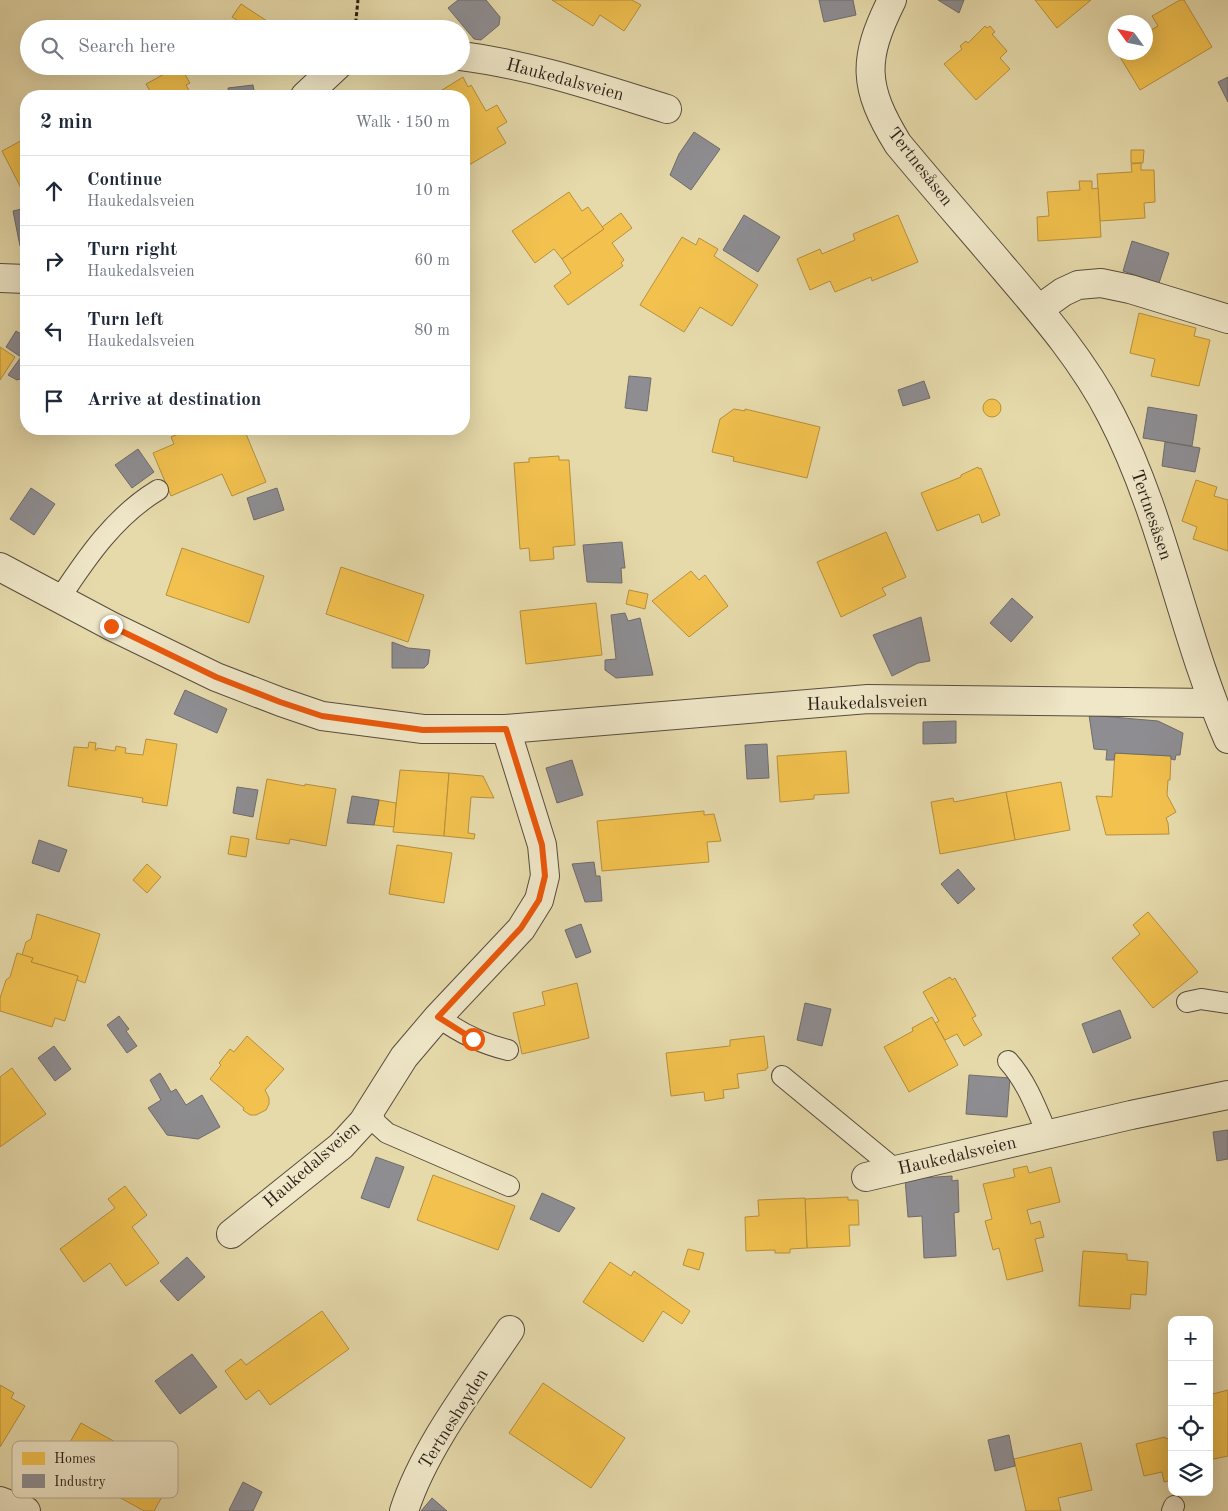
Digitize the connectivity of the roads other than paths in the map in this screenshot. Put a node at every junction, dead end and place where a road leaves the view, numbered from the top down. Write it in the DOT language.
graph roads {
  1 [pos="892,0"];
  2 [pos="470,57"];
  3 [pos="327,75"];
  4 [pos="311,90"];
  5 [pos="667,109"];
  6 [pos="0,278"];
  7 [pos="20,279"];
  8 [pos="1039,309"];
  9 [pos="1228,319"];
  10 [pos="158,490"];
  11 [pos="0,568"];
  12 [pos="60,598"];
  13 [pos="1220,701"];
  14 [pos="506,729"];
  15 [pos="1228,739"];
  16 [pos="1187,1002"];
  17 [pos="1228,1003"];
  18 [pos="438,1017"];
  19 [pos="508,1050"];
  20 [pos="1008,1060"];
  21 [pos="782,1076"];
  22 [pos="1228,1095"];
  23 [pos="370,1112"];
  24 [pos="1048,1136"];
  25 [pos="896,1170"];
  26 [pos="866,1176"];
  27 [pos="509,1186"];
  28 [pos="231,1234"];
  29 [pos="510,1330"];
  30 [pos="0,1501"];
  31 [pos="26,1511"];
  32 [pos="404,1511"];
  1 -- 8 [label="street, Tertnesåsen"];
  2 -- 5 [label="street, Haukedalsveien"];
  3 -- 4 [label="street"];
  6 -- 7 [label="street"];
  8 -- 9 [label="street"];
  8 -- 13 [label="street, Tertnesåsen"];
  10 -- 12 [label="lane"];
  11 -- 12 [label="street, Haukedalsveien"];
  12 -- 14 [label="street, Haukedalsveien"];
  13 -- 14 [label="street, Haukedalsveien"];
  13 -- 15 [label="street, Tertnesåsen"];
  14 -- 18 [label="street, Haukedalsveien"];
  16 -- 17 [label="lane"];
  18 -- 19 [label="lane"];
  18 -- 23 [label="street, Haukedalsveien"];
  20 -- 24 [label="lane"];
  21 -- 25 [label="lane"];
  22 -- 24 [label="street, Haukedalsveien"];
  23 -- 27 [label="lane"];
  23 -- 28 [label="street, Haukedalsveien"];
  24 -- 25 [label="street, Haukedalsveien"];
  25 -- 26 [label="street, Haukedalsveien"];
  29 -- 32 [label="street, Tertneshøyden"];
  30 -- 31 [label="street"];
}
